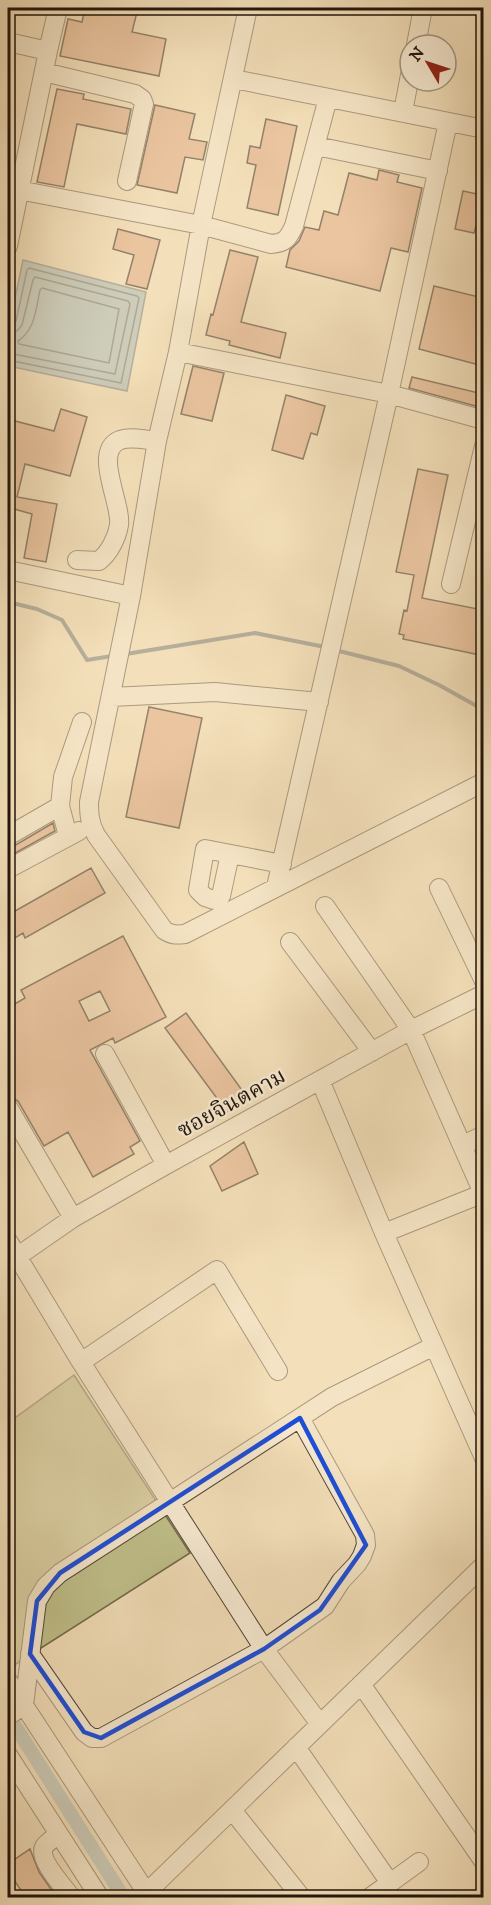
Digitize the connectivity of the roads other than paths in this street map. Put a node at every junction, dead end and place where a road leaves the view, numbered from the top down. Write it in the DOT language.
graph roads {
  1 [pos="58,8"];
  2 [pos="248,8"];
  3 [pos="423,8"];
  4 [pos="418,33"];
  5 [pos="8,42"];
  6 [pos="48,51"];
  7 [pos="44,72"];
  8 [pos="234,79"];
  9 [pos="407,93"];
  10 [pos="328,98"];
  11 [pos="403,112"];
  12 [pos="448,122"];
  13 [pos="483,129"];
  14 [pos="316,146"];
  15 [pos="438,171"];
  16 [pos="127,181"];
  17 [pos="13,189"];
  18 [pos="201,225"];
  19 [pos="8,246"];
  20 [pos="178,352"];
  21 [pos="389,394"];
  22 [pos="483,420"];
  23 [pos="157,441"];
  24 [pos="483,446"];
  25 [pos="77,560"];
  26 [pos="8,570"];
  27 [pos="451,584"];
  28 [pos="131,596"];
  29 [pos="111,697"];
  30 [pos="319,702"];
  31 [pos="81,722"];
  32 [pos="483,782"];
  33 [pos="60,806"];
  34 [pos="91,824"];
  35 [pos="8,836"];
  36 [pos="68,836"];
  37 [pos="230,854"];
  38 [pos="282,864"];
  39 [pos="8,869"];
  40 [pos="276,887"];
  41 [pos="439,888"];
  42 [pos="325,906"];
  43 [pos="290,942"];
  44 [pos="483,981"];
  45 [pos="483,994"];
  46 [pos="411,1030"];
  47 [pos="372,1052"];
  48 [pos="105,1054"];
  49 [pos="320,1080"];
  50 [pos="8,1107"];
  51 [pos="483,1135"];
  52 [pos="463,1145"];
  53 [pos="166,1165"];
  54 [pos="483,1193"];
  55 [pos="73,1218"];
  56 [pos="384,1233"];
  57 [pos="11,1254"];
  58 [pos="434,1346"];
  59 [pos="81,1362"];
  60 [pos="278,1371"];
  61 [pos="300,1418"];
  62 [pos="483,1458"];
  63 [pos="170,1502"];
  64 [pos="483,1565"];
  65 [pos="264,1649"];
  66 [pos="30,1654"];
  67 [pos="8,1681"];
  68 [pos="361,1684"];
  69 [pos="23,1705"];
  70 [pos="8,1716"];
  71 [pos="320,1724"];
  72 [pos="296,1747"];
  73 [pos="8,1755"];
  74 [pos="232,1810"];
  75 [pos="59,1834"];
  76 [pos="419,1862"];
  77 [pos="483,1862"];
  78 [pos="390,1883"];
  79 [pos="146,1895"];
  80 [pos="72,1898"];
  81 [pos="100,1898"];
  82 [pos="302,1898"];
  83 [pos="369,1898"];
  1 -- 6 [label="street"];
  2 -- 8 [label="street"];
  3 -- 4 [label="street"];
  5 -- 6 [label="street"];
  6 -- 7 [label="street"];
  7 -- 16 [label="street"];
  7 -- 17 [label="street"];
  8 -- 10 [label="street"];
  8 -- 18 [label="street"];
  9 -- 11 [label="street"];
  10 -- 11 [label="street"];
  10 -- 14 [label="street"];
  11 -- 12 [label="street"];
  12 -- 13 [label="street"];
  12 -- 15 [label="street"];
  14 -- 15 [label="street"];
  14 -- 18 [label="street"];
  15 -- 21 [label="street"];
  17 -- 18 [label="street"];
  17 -- 19 [label="street"];
  18 -- 20 [label="street"];
  20 -- 21 [label="street"];
  20 -- 23 [label="street"];
  21 -- 22 [label="street"];
  21 -- 30 [label="street"];
  23 -- 25 [label="street"];
  23 -- 28 [label="street"];
  24 -- 27 [label="street"];
  26 -- 28 [label="street"];
  28 -- 29 [label="street"];
  29 -- 30 [label="street"];
  29 -- 34 [label="street"];
  30 -- 38 [label="street"];
  31 -- 33 [label="street"];
  32 -- 40 [label="street"];
  33 -- 35 [label="street"];
  33 -- 36 [label="street"];
  34 -- 36 [label="street"];
  34 -- 40 [label="street"];
  36 -- 39 [label="street"];
  37 -- 38 [label="street"];
  38 -- 40 [label="street"];
  41 -- 44 [label="street"];
  42 -- 46 [label="street"];
  43 -- 47 [label="street"];
  45 -- 46 [label="street, ซอยจินตคาม"];
  46 -- 47 [label="street, ซอยจินตคาม"];
  46 -- 52 [label="street"];
  47 -- 49 [label="street, ซอยจินตคาม"];
  48 -- 53 [label="street"];
  49 -- 53 [label="street, ซอยจินตคาม"];
  49 -- 56 [label="street"];
  50 -- 55 [label="street"];
  51 -- 52 [label="street"];
  52 -- 54 [label="street"];
  53 -- 55 [label="street, ซอยจินตคาม"];
  54 -- 56 [label="street"];
  55 -- 57 [label="street, ซอยจินตคาม"];
  56 -- 58 [label="street"];
  57 -- 59 [label="street"];
  58 -- 61 [label="street"];
  58 -- 62 [label="street"];
  59 -- 60 [label="street"];
  59 -- 63 [label="street"];
  61 -- 63 [label="street"];
  61 -- 65 [label="street"];
  63 -- 65 [label="street"];
  63 -- 66 [label="street"];
  64 -- 68 [label="street"];
  65 -- 66 [label="street"];
  65 -- 71 [label="street"];
  66 -- 69 [label="street"];
  67 -- 69 [label="street"];
  68 -- 71 [label="street"];
  68 -- 77 [label="street"];
  69 -- 70 [label="street"];
  69 -- 79 [label="street"];
  71 -- 72 [label="street"];
  72 -- 74 [label="street"];
  72 -- 78 [label="street"];
  73 -- 75 [label="street"];
  74 -- 79 [label="street"];
  74 -- 82 [label="street"];
  75 -- 80 [label="street"];
  75 -- 81 [label="street"];
  76 -- 78 [label="street"];
  78 -- 83 [label="street"];
}
